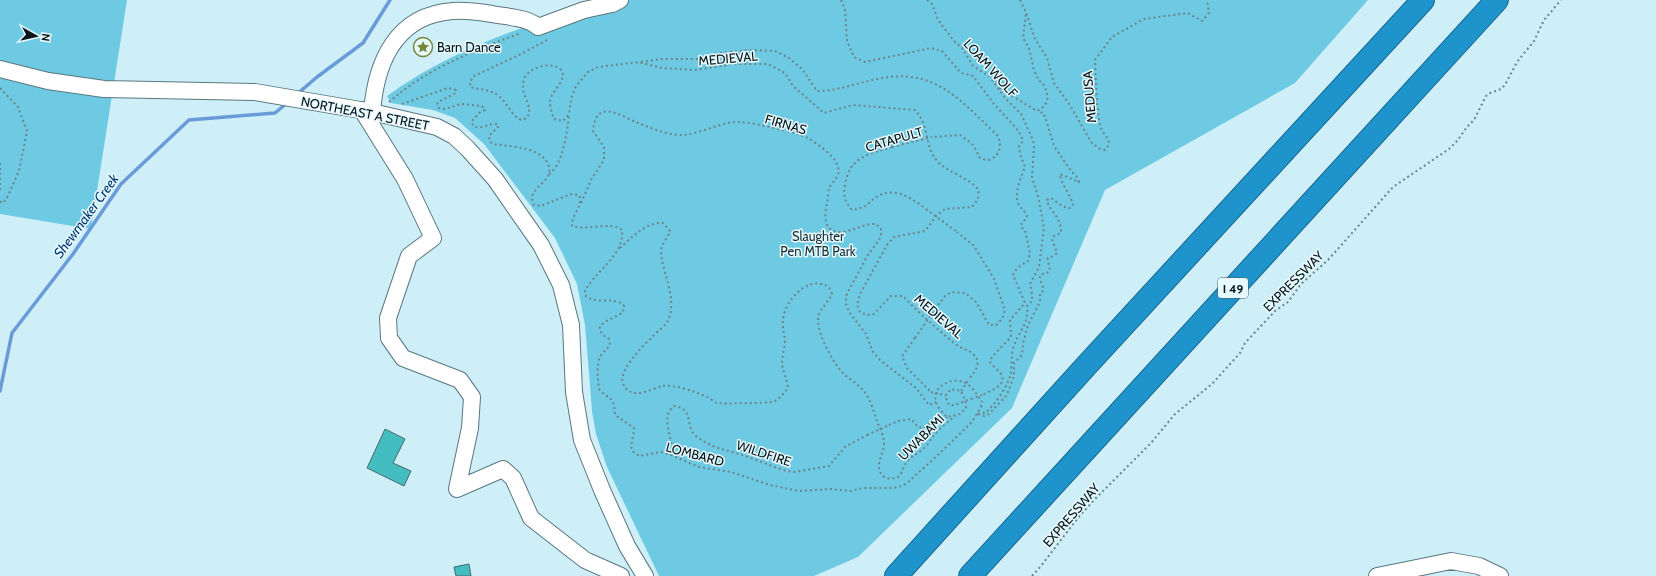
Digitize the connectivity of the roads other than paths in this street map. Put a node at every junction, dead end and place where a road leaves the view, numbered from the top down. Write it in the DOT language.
graph roads {
  1 [pos="620,0"];
  2 [pos="1423,0"];
  3 [pos="1497,0"];
  4 [pos="0,69"];
  5 [pos="370,112"];
  6 [pos="621,576"];
  7 [pos="645,576"];
  8 [pos="896,576"];
  9 [pos="970,576"];
  10 [pos="1377,576"];
  11 [pos="1500,576"];
  1 -- 5 [label="street"];
  2 -- 8 [label="highway"];
  3 -- 9 [label="highway, I 49"];
  4 -- 5 [label="street, NORTHEAST A STREET"];
  5 -- 6 [label="street"];
  5 -- 7 [label="street, NORTHEAST A STREET"];
  10 -- 11 [label="street"];
}
